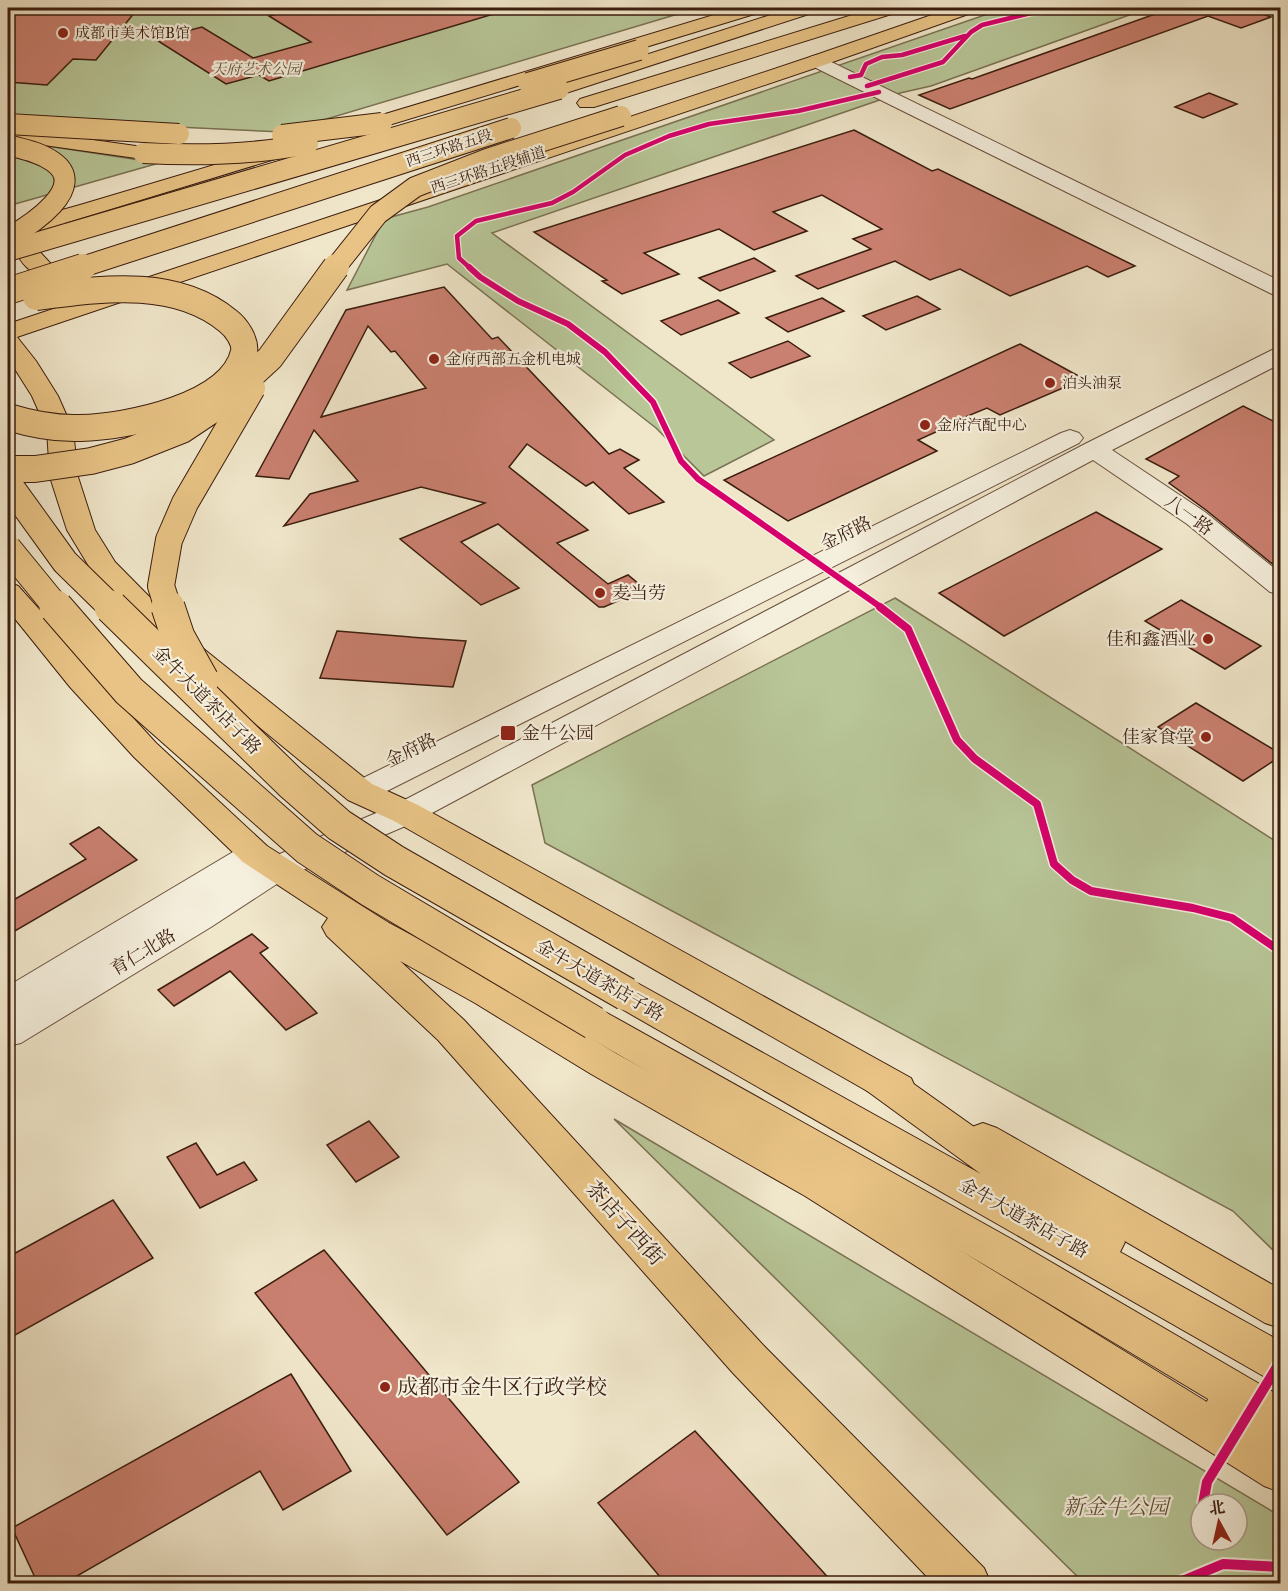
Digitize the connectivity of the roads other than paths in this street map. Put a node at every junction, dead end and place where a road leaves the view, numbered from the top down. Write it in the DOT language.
graph roads {
  1 [pos="755,8"];
  2 [pos="893,8"];
  3 [pos="968,8"];
  4 [pos="802,10"];
  5 [pos="817,61"];
  6 [pos="564,111"];
  7 [pos="414,117"];
  8 [pos="530,122"];
  9 [pos="8,124"];
  10 [pos="8,134"];
  11 [pos="8,145"];
  12 [pos="124,199"];
  13 [pos="308,230"];
  14 [pos="8,231"];
  15 [pos="8,238"];
  16 [pos="8,251"];
  17 [pos="1281,289"];
  18 [pos="8,291"];
  19 [pos="8,302"];
  20 [pos="8,332"];
  21 [pos="1281,333"];
  22 [pos="8,342"];
  23 [pos="1281,355"];
  24 [pos="270,358"];
  25 [pos="8,417"];
  26 [pos="1094,449"];
  27 [pos="8,470"];
  28 [pos="8,483"];
  29 [pos="8,548"];
  30 [pos="1281,586"];
  31 [pos="8,592"];
  32 [pos="129,691"];
  33 [pos="219,711"];
  34 [pos="360,792"];
  35 [pos="406,813"];
  36 [pos="266,861"];
  37 [pos="8,1002"];
  38 [pos="8,1033"];
  39 [pos="873,1075"];
  40 [pos="1000,1253"];
  41 [pos="1281,1310"];
  42 [pos="1235,1336"];
  43 [pos="1281,1363"];
  44 [pos="1281,1419"];
  45 [pos="1281,1448"];
  46 [pos="1281,1471"];
  47 [pos="967,1584"];
  1 -- 12 [label="main road"];
  2 -- 6 [label="main road"];
  2 -- 24 [label="main road, bridge"];
  3 -- 5 [label="main road, 西三环路五段辅道"];
  4 -- 7 [label="main road, bridge"];
  4 -- 16 [label="main road, 西三环路五段, bridge"];
  5 -- 13 [label="main road, 西三环路五段辅道"];
  5 -- 17 [label="street"];
  7 -- 9 [label="main road, bridge"];
  7 -- 10 [label="main road, bridge"];
  8 -- 18 [label="main road, 西三环路五段, bridge"];
  11 -- 15 [label="main road, bridge"];
  12 -- 13 [label="main road"];
  12 -- 14 [label="main road"];
  13 -- 20 [label="main road, 西三环路五段辅道"];
  19 -- 25 [label="main road, bridge"];
  21 -- 34 [label="street, 金府路"];
  22 -- 34 [label="main road"];
  23 -- 26 [label="street"];
  24 -- 27 [label="main road, bridge"];
  24 -- 33 [label="main road, bridge"];
  26 -- 30 [label="street, 八一路"];
  26 -- 35 [label="street"];
  28 -- 33 [label="main road, 金牛大道茶店子路, bridge"];
  29 -- 32 [label="main road, bridge"];
  31 -- 32 [label="main road"];
  31 -- 36 [label="main road"];
  32 -- 40 [label="main road, bridge"];
  33 -- 42 [label="main road, 金牛大道茶店子路, bridge"];
  34 -- 35 [label="main road"];
  34 -- 36 [label="main road, 金府路"];
  35 -- 36 [label="street"];
  35 -- 39 [label="main road"];
  36 -- 37 [label="street"];
  36 -- 38 [label="street, 育仁北路"];
  36 -- 46 [label="main road"];
  36 -- 47 [label="main road, 茶店子西街"];
  39 -- 41 [label="main road"];
  39 -- 42 [label="main road"];
  40 -- 44 [label="main road"];
  40 -- 45 [label="main road"];
  42 -- 43 [label="main road, 金牛大道茶店子路"];
}
